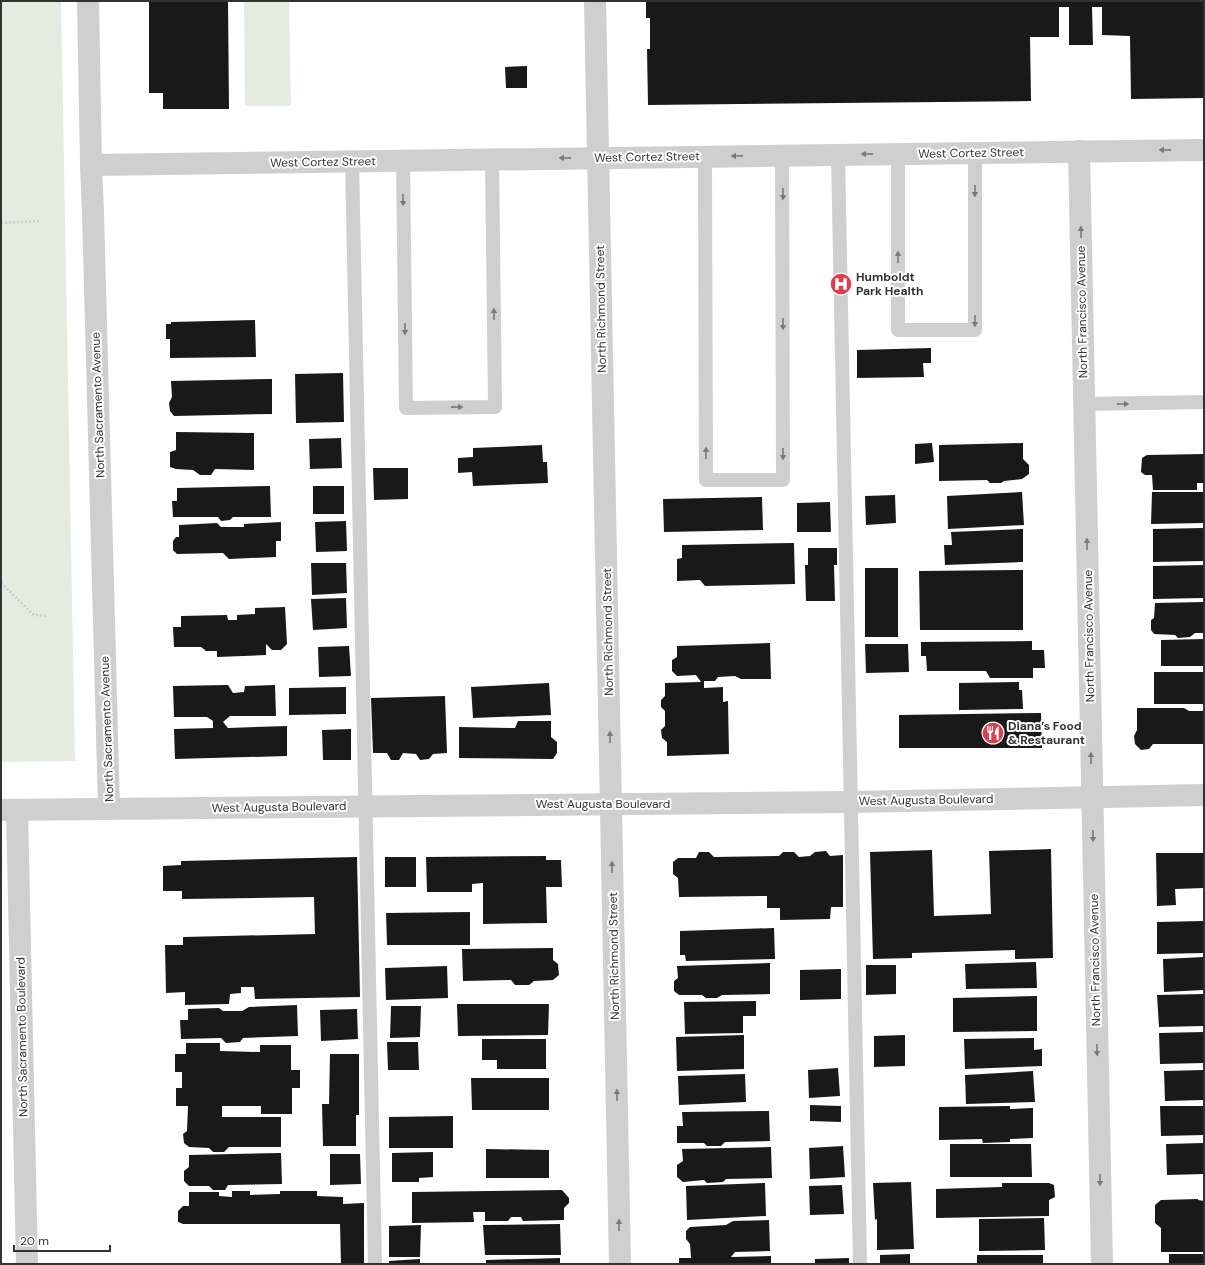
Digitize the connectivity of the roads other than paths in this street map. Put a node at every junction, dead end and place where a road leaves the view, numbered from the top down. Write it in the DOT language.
graph roads {
  1 [pos="88,1"];
  2 [pos="595,1"];
  3 [pos="1204,150"];
  4 [pos="1079,151"];
  5 [pos="975,152"];
  6 [pos="898,154"];
  7 [pos="782,155"];
  8 [pos="838,155"];
  9 [pos="705,156"];
  10 [pos="599,158"];
  11 [pos="492,159"];
  12 [pos="402,160"];
  13 [pos="352,161"];
  14 [pos="90,165"];
  15 [pos="1204,402"];
  16 [pos="1084,404"];
  17 [pos="1204,795"];
  18 [pos="1092,797"];
  19 [pos="851,802"];
  20 [pos="611,804"];
  21 [pos="366,806"];
  22 [pos="109,808"];
  23 [pos="9,810"];
  24 [pos="27,1264"];
  25 [pos="375,1264"];
  26 [pos="620,1264"];
  27 [pos="860,1264"];
  28 [pos="1102,1264"];
  1 -- 14 [label="street, North Sacramento Avenue"];
  2 -- 10 [label="street, North Richmond Street"];
  3 -- 4 [label="street, West Cortez Street, one-way"];
  4 -- 5 [label="street, West Cortez Street"];
  16 -- 4 [label="street, North Francisco Avenue, one-way"];
  5 -- 6 [label="street, West Cortez Street"];
  5 -- 6 [label="lane, one-way"];
  6 -- 8 [label="street, West Cortez Street, one-way"];
  7 -- 8 [label="street, West Cortez Street"];
  7 -- 9 [label="street, West Cortez Street, one-way"];
  7 -- 9 [label="lane, one-way"];
  8 -- 19 [label="lane"];
  9 -- 10 [label="street, West Cortez Street"];
  10 -- 11 [label="street, West Cortez Street, one-way"];
  20 -- 10 [label="street, North Richmond Street, one-way"];
  11 -- 12 [label="street, West Cortez Street"];
  12 -- 11 [label="lane, one-way"];
  12 -- 13 [label="street, West Cortez Street"];
  13 -- 14 [label="street, West Cortez Street"];
  13 -- 21 [label="lane"];
  14 -- 22 [label="street, North Sacramento Avenue"];
  16 -- 15 [label="lane, one-way"];
  18 -- 16 [label="street, North Francisco Avenue, one-way"];
  17 -- 18 [label="street, West Augusta Boulevard"];
  18 -- 19 [label="street, West Augusta Boulevard"];
  18 -- 28 [label="street, North Francisco Avenue, one-way"];
  19 -- 20 [label="street, West Augusta Boulevard"];
  19 -- 27 [label="lane"];
  20 -- 21 [label="street, West Augusta Boulevard"];
  26 -- 20 [label="street, North Richmond Street, one-way"];
  21 -- 22 [label="street, West Augusta Boulevard"];
  21 -- 25 [label="lane"];
  22 -- 23 [label="street, West Augusta Boulevard"];
  23 -- 24 [label="street, North Sacramento Boulevard"];
}
